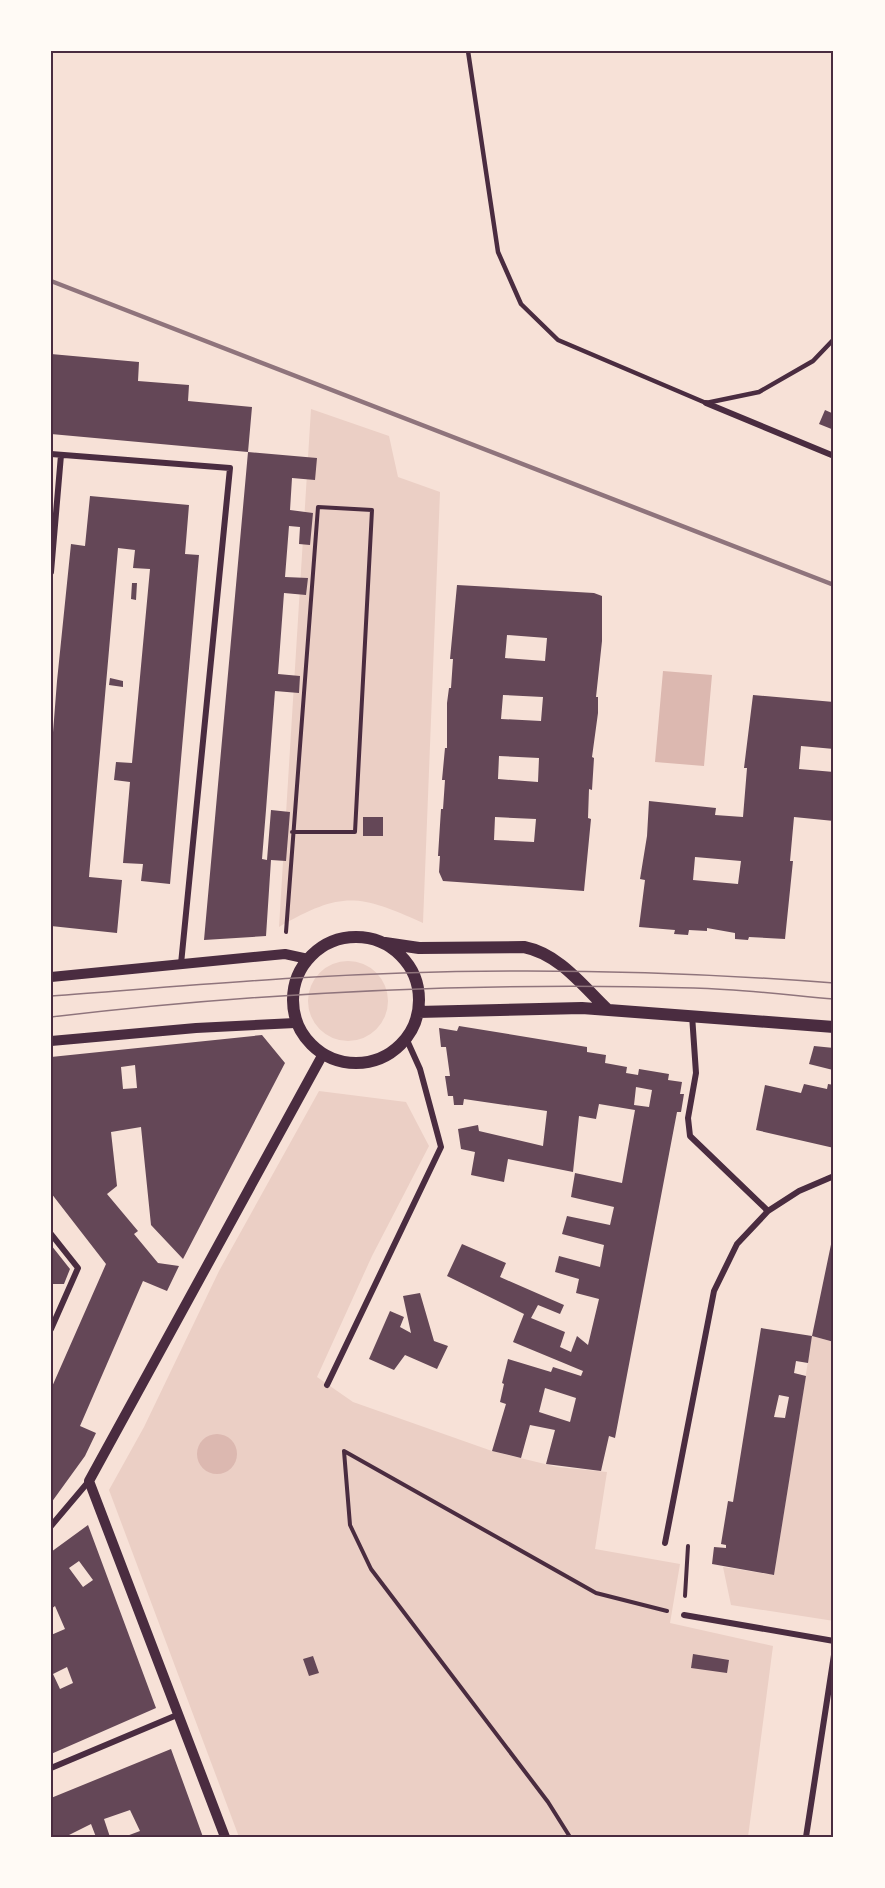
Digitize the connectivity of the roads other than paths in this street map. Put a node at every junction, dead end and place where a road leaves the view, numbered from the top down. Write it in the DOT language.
graph roads {
  1 [pos="468,51"];
  2 [pos="834,339"];
  3 [pos="706,403"];
  4 [pos="51,454"];
  5 [pos="61,455"];
  6 [pos="834,456"];
  7 [pos="51,572"];
  8 [pos="384,943"];
  9 [pos="308,959"];
  10 [pos="181,964"];
  11 [pos="51,977"];
  12 [pos="607,1009"];
  13 [pos="418,1012"];
  14 [pos="692,1014"];
  15 [pos="295,1023"];
  16 [pos="834,1027"];
  17 [pos="406,1038"];
  18 [pos="51,1041"];
  19 [pos="323,1054"];
  20 [pos="834,1176"];
  21 [pos="768,1211"];
  22 [pos="51,1234"];
  23 [pos="51,1329"];
  24 [pos="327,1386"];
  25 [pos="89,1481"];
  26 [pos="51,1526"];
  27 [pos="665,1543"];
  28 [pos="684,1616"];
  29 [pos="834,1641"];
  30 [pos="834,1654"];
  31 [pos="177,1715"];
  32 [pos="51,1768"];
  33 [pos="225,1837"];
  34 [pos="806,1837"];
  1 -- 3 [label="lane"];
  2 -- 3 [label="lane"];
  3 -- 6 [label="street"];
  4 -- 5 [label="street"];
  5 -- 7 [label="street"];
  5 -- 10 [label="street"];
  8 -- 9 [label="main road"];
  8 -- 12 [label="main road"];
  8 -- 13 [label="main road"];
  9 -- 10 [label="street"];
  9 -- 15 [label="main road"];
  10 -- 11 [label="street"];
  12 -- 13 [label="main road"];
  12 -- 14 [label="main road"];
  13 -- 17 [label="main road"];
  14 -- 16 [label="main road"];
  14 -- 21 [label="street"];
  15 -- 18 [label="street"];
  15 -- 19 [label="main road"];
  17 -- 19 [label="main road"];
  17 -- 24 [label="street"];
  19 -- 25 [label="street"];
  20 -- 21 [label="street"];
  21 -- 27 [label="street"];
  22 -- 23 [label="street"];
  25 -- 26 [label="street"];
  25 -- 31 [label="street"];
  28 -- 29 [label="street"];
  30 -- 34 [label="street"];
  31 -- 32 [label="street"];
  31 -- 33 [label="street"];
}
